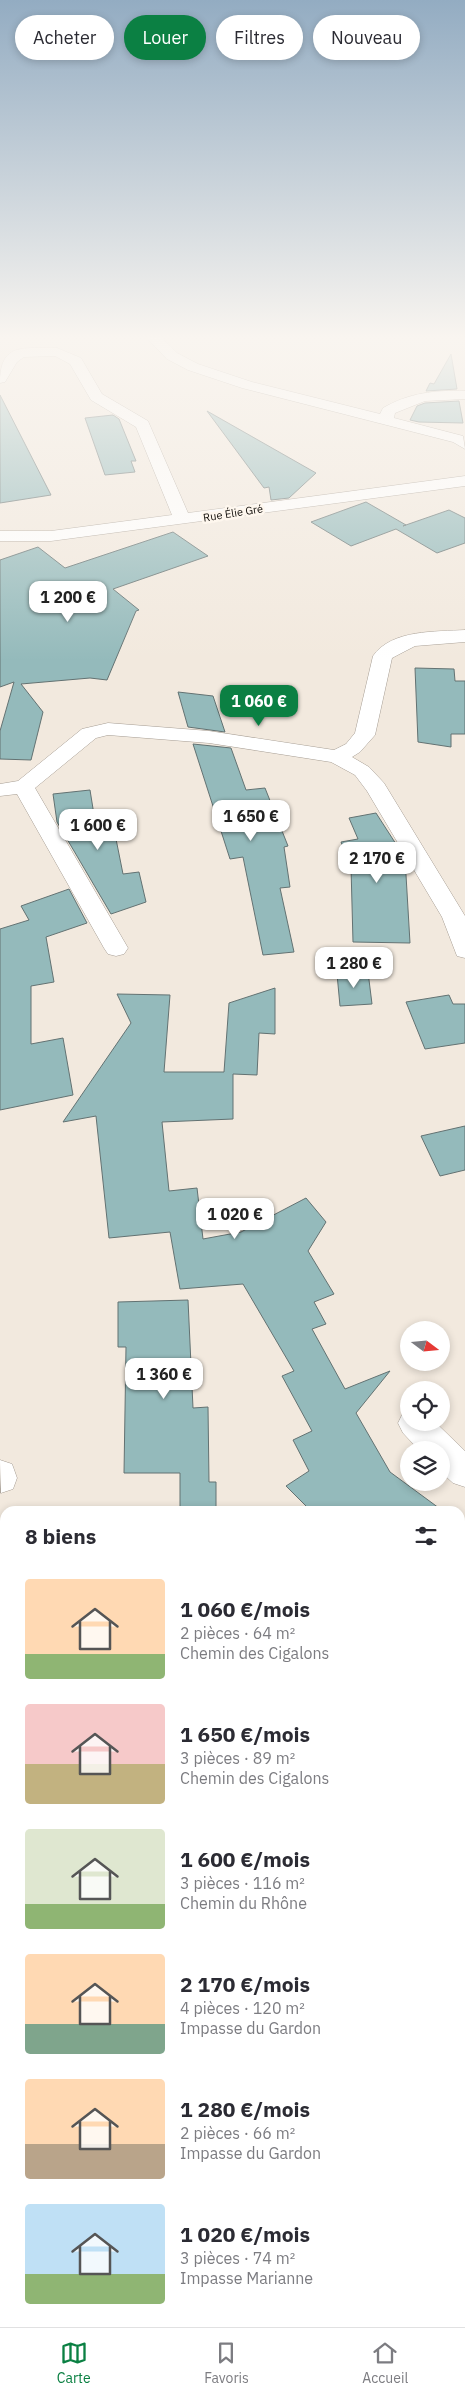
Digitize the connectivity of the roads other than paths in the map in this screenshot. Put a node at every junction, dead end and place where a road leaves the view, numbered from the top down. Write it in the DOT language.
graph roads {
  1 [pos="151,444"];
  2 [pos="465,481"];
  3 [pos="182,520"];
  4 [pos="0,536"];
  5 [pos="465,636"];
  6 [pos="337,757"];
  7 [pos="24,787"];
  8 [pos="0,790"];
  9 [pos="116,948"];
  10 [pos="465,950"];
  11 [pos="422,1431"];
  12 [pos="432,1441"];
  13 [pos="450,1458"];
  14 [pos="465,1472"];
  1 -- 3 [label="street"];
  2 -- 3 [label="street, Rue Élie Gré"];
  3 -- 4 [label="street, Rue Élie Gré"];
  5 -- 6 [label="street"];
  6 -- 7 [label="street"];
  6 -- 10 [label="street"];
  7 -- 8 [label="street"];
  7 -- 9 [label="street"];
  11 -- 12 [label="street"];
  13 -- 14 [label="street"];
}
